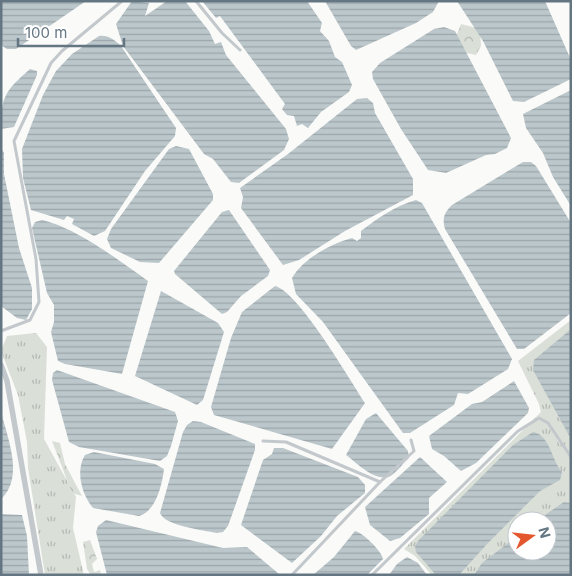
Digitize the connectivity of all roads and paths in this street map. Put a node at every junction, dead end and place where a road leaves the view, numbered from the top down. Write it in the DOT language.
graph roads {
  1 [pos="122,1"];
  2 [pos="196,1"];
  3 [pos="240,50"];
  4 [pos="1,331"];
  5 [pos="1,366"];
  6 [pos="263,440"];
  7 [pos="410,440"];
  8 [pos="571,457"];
  9 [pos="380,482"];
  10 [pos="41,575"];
  11 [pos="292,575"];
  12 [pos="372,575"];
  1 -- 4 [label="lane"];
  2 -- 3 [label="lane"];
  5 -- 10 [label="street"];
  6 -- 9 [label="lane"];
  7 -- 9 [label="lane"];
  8 -- 12 [label="lane"];
  9 -- 11 [label="lane"];
}
